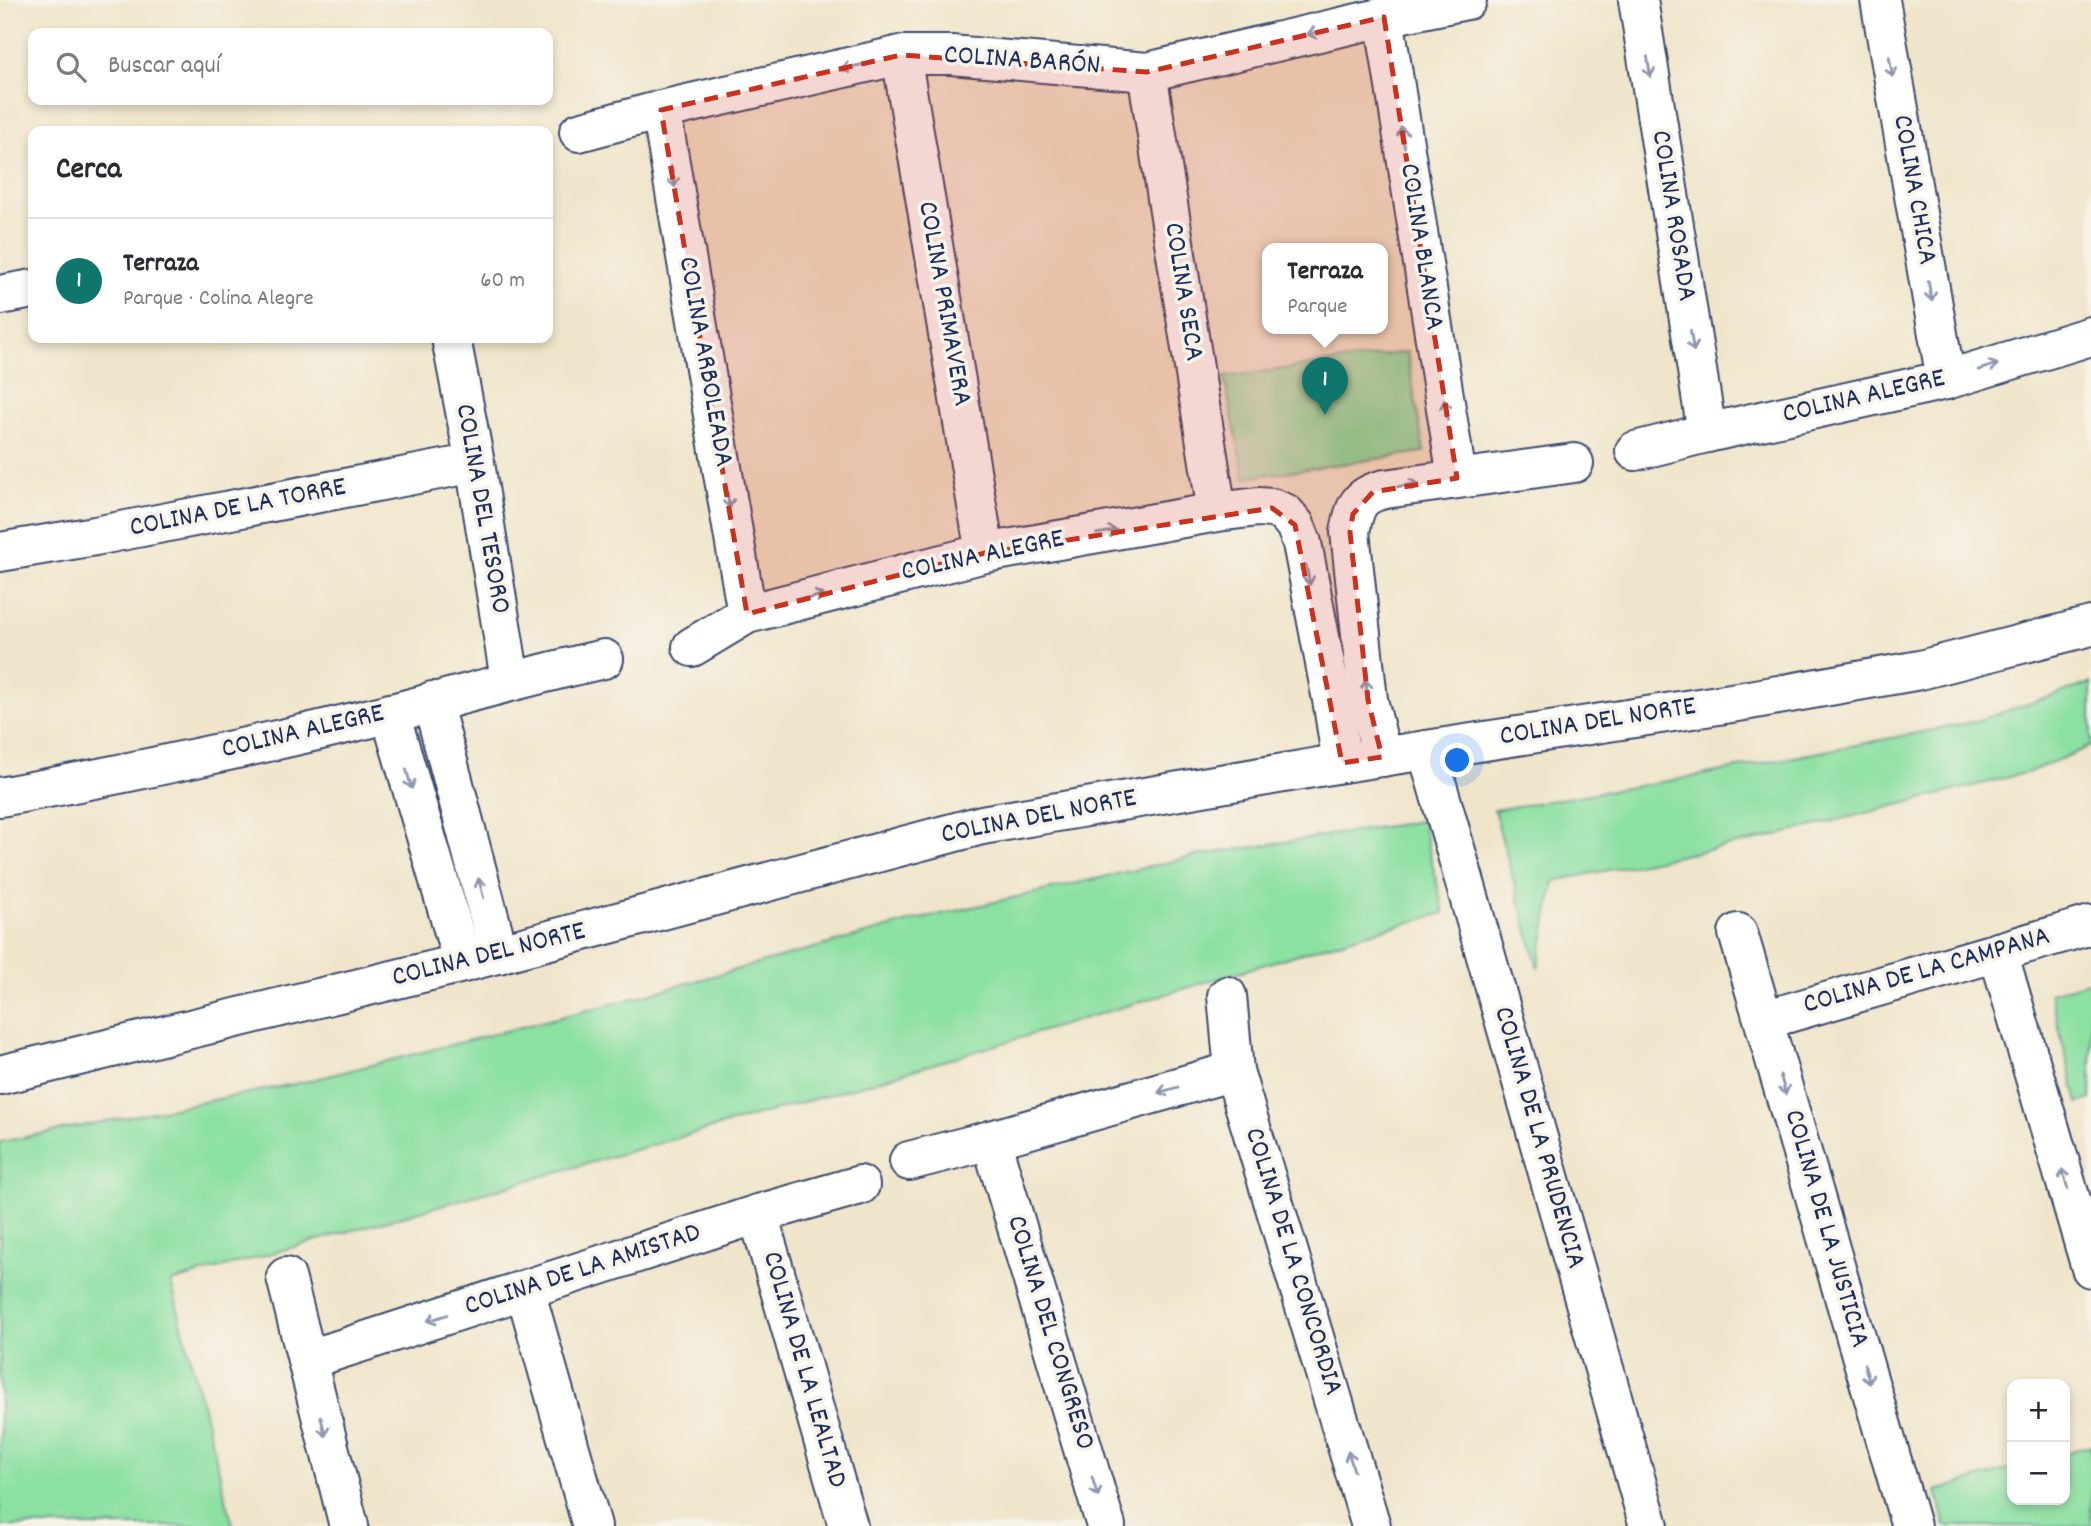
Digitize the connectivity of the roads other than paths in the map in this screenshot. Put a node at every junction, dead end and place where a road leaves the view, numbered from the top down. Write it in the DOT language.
graph roads {
  1 [pos="1467,0"];
  2 [pos="1638,0"];
  3 [pos="1880,0"];
  4 [pos="1384,17"];
  5 [pos="901,55"];
  6 [pos="1147,72"];
  7 [pos="661,110"];
  8 [pos="579,132"];
  9 [pos="28,290"];
  10 [pos="0,295"];
  11 [pos="2091,337"];
  12 [pos="452,343"];
  13 [pos="1946,380"];
  14 [pos="1707,433"];
  15 [pos="1635,451"];
  16 [pos="475,463"];
  17 [pos="1574,463"];
  18 [pos="1457,478"];
  19 [pos="1217,512"];
  20 [pos="0,552"];
  21 [pos="985,553"];
  22 [pos="747,614"];
  23 [pos="2091,626"];
  24 [pos="692,647"];
  25 [pos="604,659"];
  26 [pos="510,680"];
  27 [pos="432,701"];
  28 [pos="390,713"];
  29 [pos="1427,750"];
  30 [pos="1382,757"];
  31 [pos="1342,763"];
  32 [pos="0,797"];
  33 [pos="2091,925"];
  34 [pos="1738,933"];
  35 [pos="1997,952"];
  36 [pos="481,959"];
  37 [pos="1227,996"];
  38 [pos="1764,1020"];
  39 [pos="1234,1071"];
  40 [pos="0,1075"];
  41 [pos="991,1140"];
  42 [pos="909,1161"];
  43 [pos="859,1185"];
  44 [pos="758,1214"];
  45 [pos="2091,1268"];
  46 [pos="286,1277"];
  47 [pos="525,1290"];
  48 [pos="307,1360"];
  49 [pos="349,1526"];
  50 [pos="592,1526"];
  51 [pos="848,1526"];
  52 [pos="1106,1526"];
  53 [pos="1371,1526"];
  54 [pos="1649,1526"];
  55 [pos="1911,1526"];
  1 -- 4 [label="street, COLINA BARÓN"];
  2 -- 14 [label="street, COLINA ROSADA, one-way"];
  3 -- 13 [label="street, COLINA CHICA, one-way"];
  4 -- 6 [label="street, COLINA BARÓN, one-way"];
  18 -- 4 [label="street, COLINA BLANCA, one-way"];
  5 -- 6 [label="street, COLINA BARÓN"];
  5 -- 7 [label="street, COLINA BARÓN, one-way"];
  5 -- 21 [label="street, COLINA PRIMAVERA"];
  6 -- 19 [label="street, COLINA SECA"];
  7 -- 8 [label="street, COLINA BARÓN"];
  7 -- 22 [label="street, COLINA ARBOLEADA, one-way"];
  9 -- 10 [label="street"];
  13 -- 11 [label="street, COLINA ALEGRE, one-way"];
  12 -- 16 [label="street, COLINA DEL TESORO"];
  13 -- 14 [label="street, COLINA ALEGRE"];
  14 -- 15 [label="street, COLINA ALEGRE"];
  16 -- 20 [label="street, COLINA DE LA TORRE"];
  16 -- 26 [label="street, COLINA DEL TESORO"];
  17 -- 18 [label="street"];
  30 -- 18 [label="street, one-way"];
  21 -- 19 [label="street, COLINA ALEGRE, one-way"];
  19 -- 31 [label="street, COLINA ALEGRE, one-way"];
  22 -- 21 [label="street, COLINA ALEGRE, one-way"];
  22 -- 24 [label="street, COLINA ALEGRE"];
  23 -- 29 [label="street, COLINA DEL NORTE"];
  25 -- 26 [label="street, COLINA ALEGRE"];
  26 -- 27 [label="street, COLINA ALEGRE"];
  27 -- 28 [label="street, COLINA ALEGRE"];
  36 -- 27 [label="street, one-way"];
  28 -- 32 [label="street, COLINA ALEGRE"];
  28 -- 36 [label="street, one-way"];
  29 -- 30 [label="street, COLINA DEL NORTE"];
  29 -- 54 [label="street, COLINA DE LA PRUDENCIA"];
  30 -- 31 [label="street, COLINA DEL NORTE"];
  31 -- 36 [label="street, COLINA DEL NORTE"];
  33 -- 35 [label="street, COLINA DE LA CAMPANA"];
  34 -- 38 [label="street, COLINA DE LA JUSTICIA"];
  35 -- 38 [label="street, COLINA DE LA CAMPANA"];
  45 -- 35 [label="street, one-way"];
  36 -- 40 [label="street, COLINA DEL NORTE"];
  37 -- 39 [label="street, COLINA DE LA CONCORDIA"];
  38 -- 55 [label="street, COLINA DE LA JUSTICIA, one-way"];
  39 -- 41 [label="street, one-way"];
  53 -- 39 [label="street, COLINA DE LA CONCORDIA, one-way"];
  41 -- 42 [label="street"];
  41 -- 52 [label="street, COLINA DEL CONGRESO, one-way"];
  43 -- 44 [label="street, COLINA DE LA AMISTAD"];
  44 -- 47 [label="street, COLINA DE LA AMISTAD"];
  44 -- 51 [label="street, COLINA DE LA LEALTAD"];
  46 -- 48 [label="street"];
  47 -- 48 [label="street, COLINA DE LA AMISTAD, one-way"];
  47 -- 50 [label="street"];
  48 -- 49 [label="street, one-way"];
}
